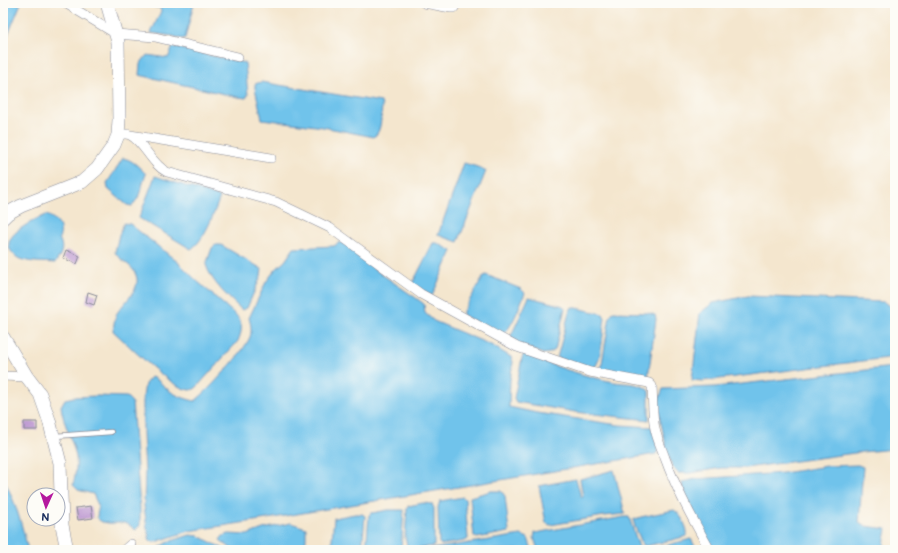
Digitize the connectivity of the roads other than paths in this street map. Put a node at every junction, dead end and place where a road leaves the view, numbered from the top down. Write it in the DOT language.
graph roads {
  1 [pos="65,3"];
  2 [pos="107,3"];
  3 [pos="424,3"];
  4 [pos="457,3"];
  5 [pos="116,34"];
  6 [pos="238,57"];
  7 [pos="123,135"];
  8 [pos="271,158"];
  9 [pos="3,218"];
  10 [pos="3,337"];
  11 [pos="3,376"];
  12 [pos="27,377"];
  13 [pos="111,432"];
  14 [pos="53,437"];
  15 [pos="66,550"];
  16 [pos="710,550"];
  1 -- 5 [label="street"];
  2 -- 5 [label="main road"];
  3 -- 4 [label="street"];
  5 -- 6 [label="street"];
  5 -- 7 [label="main road"];
  7 -- 8 [label="street"];
  7 -- 9 [label="main road"];
  7 -- 16 [label="street"];
  10 -- 12 [label="main road"];
  11 -- 12 [label="street"];
  12 -- 14 [label="main road"];
  13 -- 14 [label="lane"];
  14 -- 15 [label="main road"];
}
